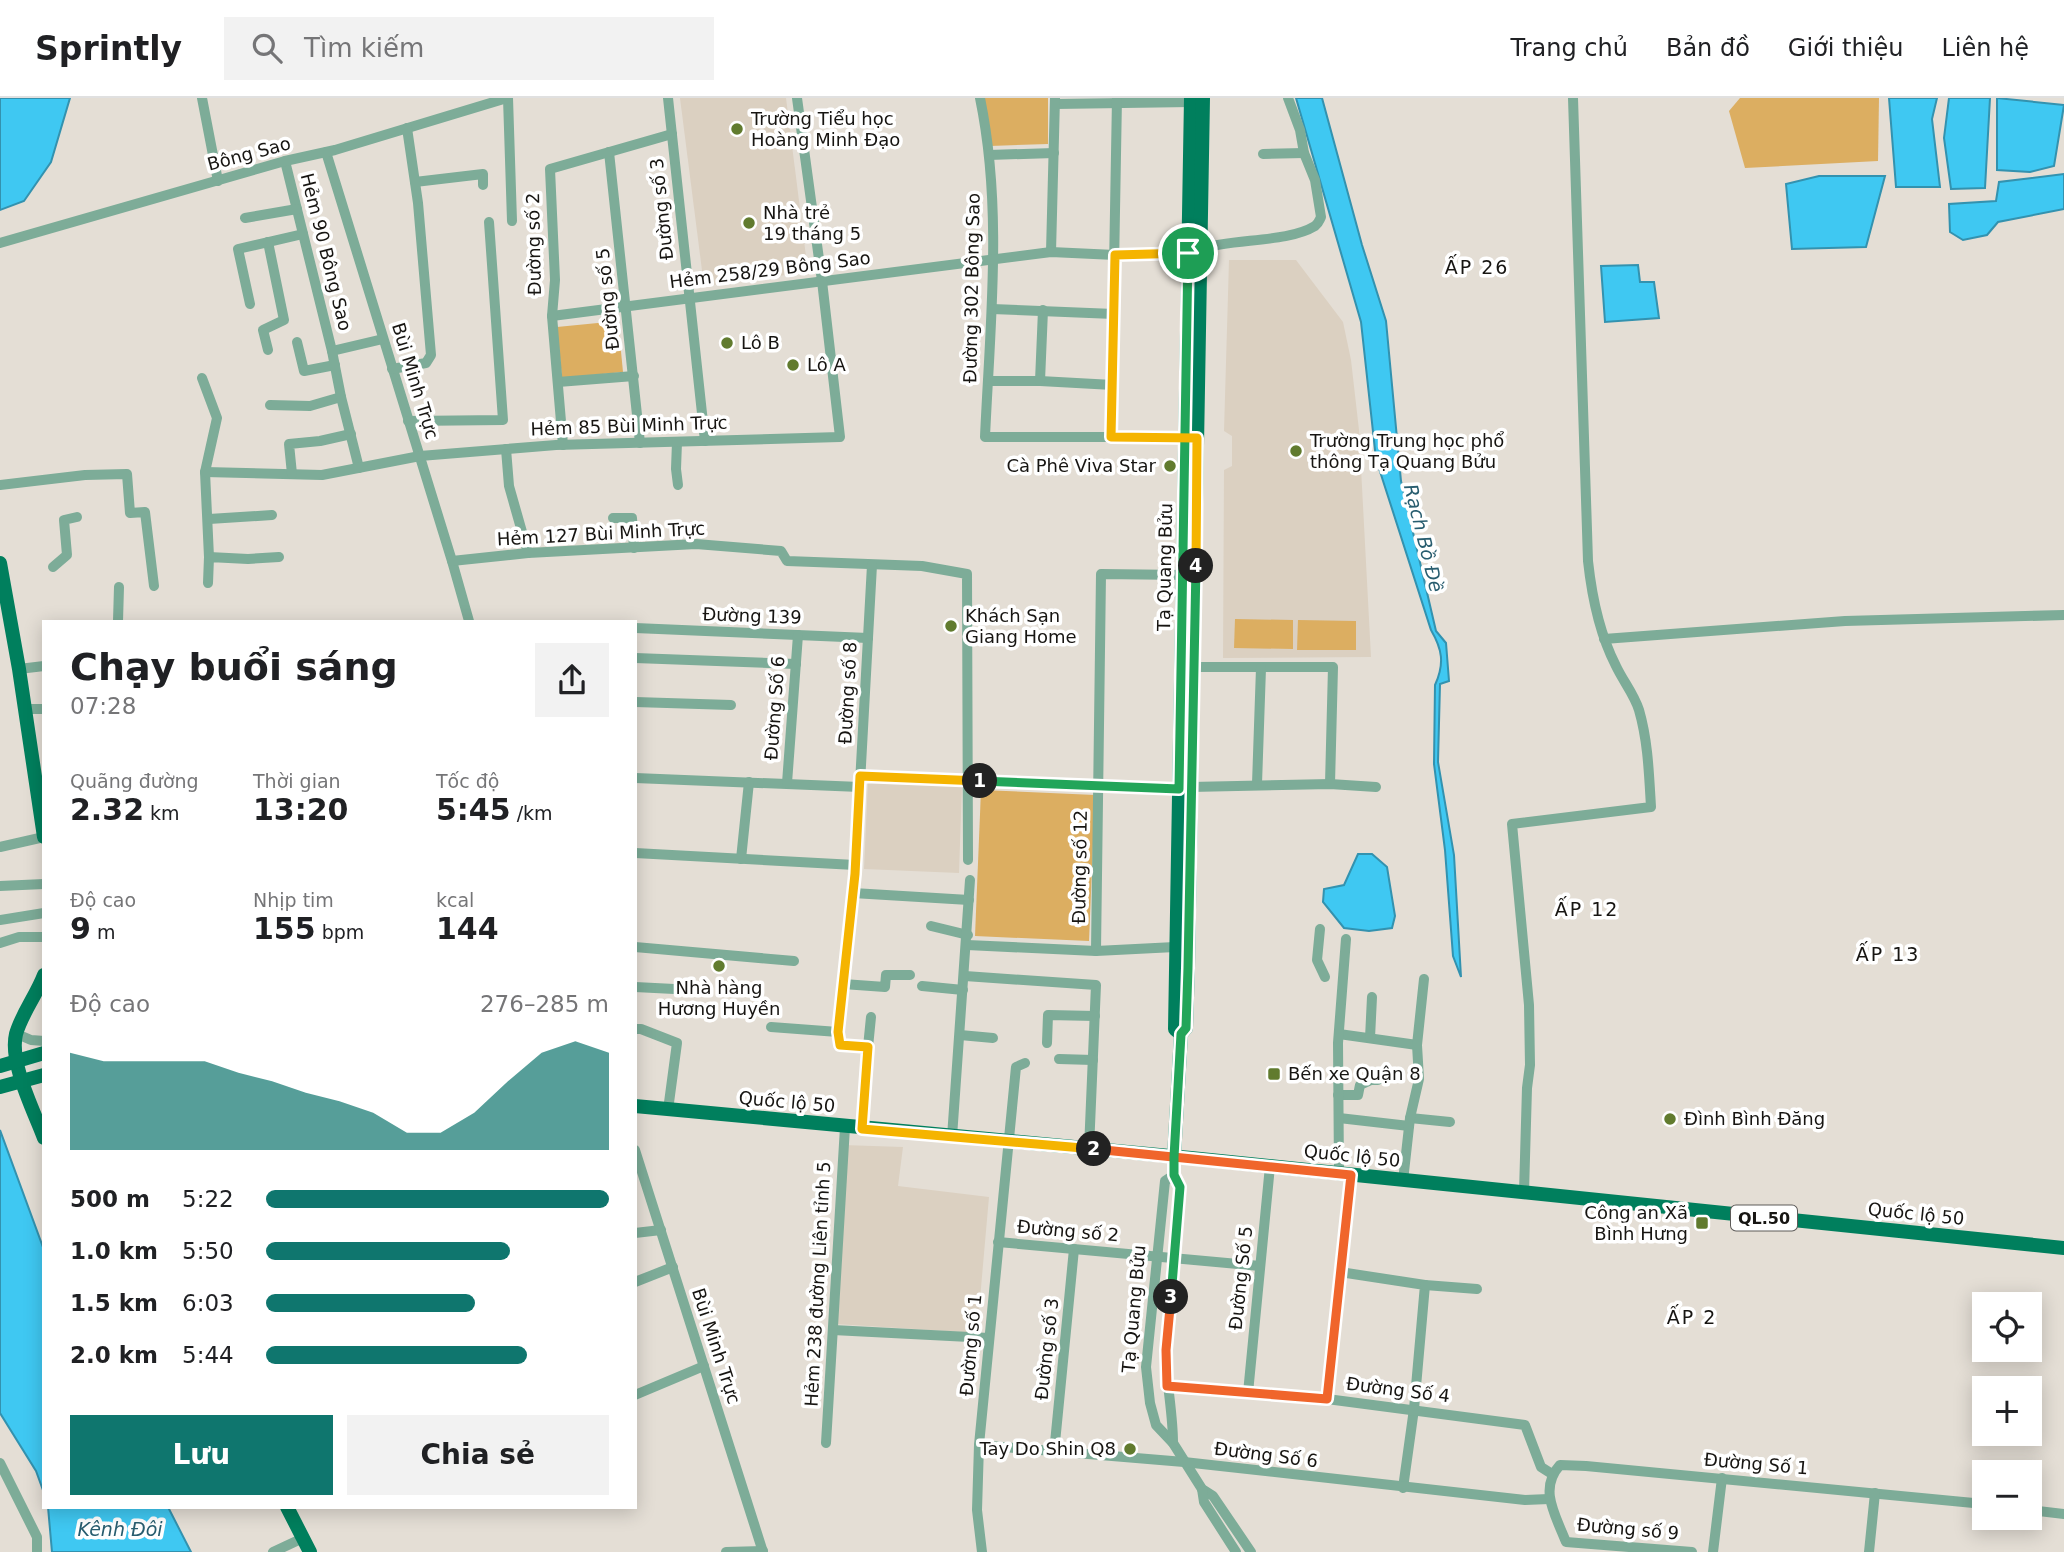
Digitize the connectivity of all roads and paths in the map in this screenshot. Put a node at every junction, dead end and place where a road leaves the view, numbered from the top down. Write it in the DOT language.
graph roads {
  1 [pos="202,98"];
  2 [pos="508,98"];
  3 [pos="668,98"];
  4 [pos="797,98"];
  5 [pos="980,98"];
  6 [pos="1288,98"];
  7 [pos="1573,98"];
  8 [pos="1195,99"];
  9 [pos="1117,100"];
  10 [pos="483,101"];
  11 [pos="1055,101"];
  12 [pos="407,128"];
  13 [pos="672,134"];
  14 [pos="327,152"];
  15 [pos="609,152"];
  16 [pos="1054,153"];
  17 [pos="1304,153"];
  18 [pos="1263,154"];
  19 [pos="989,155"];
  20 [pos="285,161"];
  21 [pos="218,181"];
  22 [pos="415,181"];
  23 [pos="483,185"];
  24 [pos="297,209"];
  25 [pos="245,218"];
  26 [pos="512,221"];
  27 [pos="489,222"];
  28 [pos="303,234"];
  29 [pos="268,242"];
  30 [pos="0,243"];
  31 [pos="1194,251"];
  32 [pos="1051,252"];
  33 [pos="1115,255"];
  34 [pos="993,257"];
  35 [pos="822,281"];
  36 [pos="690,297"];
  37 [pos="250,304"];
  38 [pos="627,306"];
  39 [pos="992,309"];
  40 [pos="1043,310"];
  41 [pos="1114,314"];
  42 [pos="552,316"];
  43 [pos="383,339"];
  44 [pos="297,342"];
  45 [pos="268,350"];
  46 [pos="332,351"];
  47 [pos="335,365"];
  48 [pos="392,369"];
  49 [pos="634,376"];
  50 [pos="202,378"];
  51 [pos="988,381"];
  52 [pos="1040,381"];
  53 [pos="558,382"];
  54 [pos="1112,385"];
  55 [pos="341,397"];
  56 [pos="270,404"];
  57 [pos="408,421"];
  58 [pos="351,434"];
  59 [pos="1111,437"];
  60 [pos="1192,437"];
  61 [pos="705,441"];
  62 [pos="677,442"];
  63 [pos="640,443"];
  64 [pos="563,445"];
  65 [pos="506,449"];
  66 [pos="420,456"];
  67 [pos="359,468"];
  68 [pos="205,472"];
  69 [pos="292,474"];
  70 [pos="0,485"];
  71 [pos="678,485"];
  72 [pos="272,515"];
  73 [pos="77,517"];
  74 [pos="613,518"];
  75 [pos="209,519"];
  76 [pos="634,548"];
  77 [pos="528,553"];
  78 [pos="209,557"];
  79 [pos="279,557"];
  80 [pos="452,561"];
  81 [pos="0,563"];
  82 [pos="872,565"];
  83 [pos="53,567"];
  84 [pos="1184,575"];
  85 [pos="208,583"];
  86 [pos="119,586"];
  87 [pos="153,586"];
  88 [pos="2064,615"];
  89 [pos="118,620"];
  90 [pos="469,620"];
  91 [pos="637,628"];
  92 [pos="798,635"];
  93 [pos="868,638"];
  94 [pos="1604,639"];
  95 [pos="637,658"];
  96 [pos="796,664"];
  97 [pos="42,666"];
  98 [pos="1195,667"];
  99 [pos="1261,668"];
  100 [pos="19,669"];
  101 [pos="637,702"];
  102 [pos="731,705"];
  103 [pos="25,709"];
  104 [pos="42,709"];
  105 [pos="39,777"];
  106 [pos="637,778"];
  107 [pos="860,781"];
  108 [pos="969,781"];
  109 [pos="749,782"];
  110 [pos="787,783"];
  111 [pos="1257,784"];
  112 [pos="1330,784"];
  113 [pos="1098,787"];
  114 [pos="1377,787"];
  115 [pos="1185,788"];
  116 [pos="42,818"];
  117 [pos="42,831"];
  118 [pos="0,847"];
  119 [pos="637,853"];
  120 [pos="741,859"];
  121 [pos="968,860"];
  122 [pos="855,865"];
  123 [pos="970,880"];
  124 [pos="42,884"];
  125 [pos="0,886"];
  126 [pos="853,893"];
  127 [pos="969,900"];
  128 [pos="42,913"];
  129 [pos="0,920"];
  130 [pos="932,926"];
  131 [pos="1320,929"];
  132 [pos="42,937"];
  133 [pos="1346,939"];
  134 [pos="967,940"];
  135 [pos="0,943"];
  136 [pos="637,947"];
  137 [pos="1175,947"];
  138 [pos="1096,951"];
  139 [pos="794,961"];
  140 [pos="910,975"];
  141 [pos="965,976"];
  142 [pos="1325,976"];
  143 [pos="42,979"];
  144 [pos="1424,979"];
  145 [pos="843,984"];
  146 [pos="922,986"];
  147 [pos="637,987"];
  148 [pos="694,990"];
  149 [pos="963,990"];
  150 [pos="1372,997"];
  151 [pos="1095,1016"];
  152 [pos="871,1017"];
  153 [pos="771,1027"];
  154 [pos="637,1030"];
  155 [pos="838,1032"];
  156 [pos="16,1034"];
  157 [pos="1181,1034"];
  158 [pos="1339,1034"];
  159 [pos="960,1035"];
  160 [pos="993,1038"];
  161 [pos="1370,1038"];
  162 [pos="42,1041"];
  163 [pos="1048,1043"];
  164 [pos="1417,1045"];
  165 [pos="868,1047"];
  166 [pos="42,1054"];
  167 [pos="1059,1059"];
  168 [pos="1093,1060"];
  169 [pos="1025,1063"];
  170 [pos="0,1066"];
  171 [pos="42,1076"];
  172 [pos="1377,1080"];
  173 [pos="0,1087"];
  174 [pos="1338,1095"];
  175 [pos="637,1106"];
  176 [pos="668,1110"];
  177 [pos="1339,1118"];
  178 [pos="1409,1122"];
  179 [pos="1450,1122"];
  180 [pos="845,1127"];
  181 [pos="862,1129"];
  182 [pos="42,1133"];
  183 [pos="951,1137"];
  184 [pos="1009,1142"];
  185 [pos="1089,1149"];
  186 [pos="637,1156"];
  187 [pos="1174,1157"];
  188 [pos="1270,1166"];
  189 [pos="1345,1174"];
  190 [pos="1174,1175"];
  191 [pos="1403,1181"];
  192 [pos="1524,1192"];
  193 [pos="661,1230"];
  194 [pos="637,1233"];
  195 [pos="998,1242"];
  196 [pos="2064,1248"];
  197 [pos="1074,1249"];
  198 [pos="1158,1256"];
  199 [pos="1174,1258"];
  200 [pos="673,1266"];
  201 [pos="1260,1266"];
  202 [pos="1340,1272"];
  203 [pos="637,1281"];
  204 [pos="1425,1285"];
  205 [pos="1477,1289"];
  206 [pos="834,1330"];
  207 [pos="989,1338"];
  208 [pos="704,1366"];
  209 [pos="1167,1386"];
  210 [pos="1248,1393"];
  211 [pos="637,1394"];
  212 [pos="1327,1399"];
  213 [pos="1414,1409"];
  214 [pos="826,1443"];
  215 [pos="1173,1443"];
  216 [pos="979,1445"];
  217 [pos="1054,1453"];
  218 [pos="1184,1462"];
  219 [pos="0,1463"];
  220 [pos="1552,1474"];
  221 [pos="1722,1478"];
  222 [pos="1403,1488"];
  223 [pos="1202,1489"];
  224 [pos="1875,1493"];
  225 [pos="1549,1499"];
  226 [pos="1972,1503"];
  227 [pos="288,1509"];
  228 [pos="2042,1511"];
  229 [pos="2064,1514"];
  230 [pos="303,1538"];
  231 [pos="1632,1550"];
  232 [pos="37,1551"];
  233 [pos="273,1552"];
  234 [pos="310,1552"];
  235 [pos="726,1552"];
  236 [pos="763,1552"];
  237 [pos="982,1552"];
  238 [pos="1236,1552"];
  239 [pos="1251,1552"];
  240 [pos="1692,1552"];
  241 [pos="1713,1552"];
  242 [pos="1869,1552"];
  1 -- 21 [label="street"];
  2 -- 10 [label="street, Bông Sao"];
  2 -- 26 [label="street"];
  3 -- 13 [label="street, Đường số 3"];
  4 -- 35 [label="street"];
  5 -- 19 [label="street, Đường 302 Bông Sao"];
  6 -- 17 [label="street, Hẻm 258/29 Bông Sao"];
  7 -- 94 [label="street"];
  8 -- 9 [label="street"];
  8 -- 31 [label="main road, Tạ Quang Bửu"];
  9 -- 11 [label="street"];
  9 -- 33 [label="street"];
  10 -- 12 [label="street, Bông Sao"];
  11 -- 16 [label="street"];
  12 -- 14 [label="street, Bông Sao"];
  12 -- 22 [label="street"];
  13 -- 15 [label="street, Đường số 2"];
  13 -- 36 [label="street, Đường số 3"];
  14 -- 20 [label="street, Bông Sao"];
  14 -- 43 [label="street, Bùi Minh Trực"];
  15 -- 38 [label="street, Đường số 5"];
  15 -- 42 [label="street, Đường số 2"];
  16 -- 19 [label="street"];
  16 -- 32 [label="street"];
  17 -- 18 [label="street"];
  17 -- 31 [label="street, Hẻm 258/29 Bông Sao"];
  19 -- 34 [label="street, Đường 302 Bông Sao"];
  20 -- 21 [label="street, Bông Sao"];
  20 -- 24 [label="street, Hẻm 90 Bông Sao"];
  21 -- 30 [label="street, Bông Sao"];
  22 -- 23 [label="street"];
  22 -- 48 [label="street"];
  24 -- 25 [label="street"];
  24 -- 28 [label="street, Hẻm 90 Bông Sao"];
  27 -- 57 [label="street"];
  28 -- 29 [label="street"];
  28 -- 46 [label="street, Hẻm 90 Bông Sao"];
  29 -- 37 [label="street"];
  29 -- 45 [label="street"];
  31 -- 33 [label="street, Hẻm 258/29 Bông Sao"];
  31 -- 60 [label="main road, Tạ Quang Bửu"];
  32 -- 33 [label="street, Hẻm 258/29 Bông Sao"];
  32 -- 34 [label="street, Hẻm 258/29 Bông Sao"];
  33 -- 41 [label="street"];
  34 -- 35 [label="street, Hẻm 258/29 Bông Sao"];
  34 -- 39 [label="street, Đường 302 Bông Sao"];
  35 -- 36 [label="street, Hẻm 258/29 Bông Sao"];
  35 -- 61 [label="street, Hẻm 85 Bùi Minh Trực"];
  36 -- 38 [label="street, Hẻm 258/29 Bông Sao"];
  36 -- 61 [label="street, Đường số 3"];
  38 -- 42 [label="street, Hẻm 258/29 Bông Sao"];
  38 -- 49 [label="street, Đường số 5"];
  39 -- 40 [label="street"];
  39 -- 51 [label="street, Đường 302 Bông Sao"];
  40 -- 41 [label="street"];
  40 -- 52 [label="street"];
  41 -- 54 [label="street"];
  42 -- 53 [label="street, Đường số 2"];
  43 -- 46 [label="street"];
  43 -- 48 [label="street, Bùi Minh Trực"];
  44 -- 47 [label="street"];
  46 -- 47 [label="street, Hẻm 90 Bông Sao"];
  47 -- 55 [label="street, Hẻm 90 Bông Sao"];
  48 -- 57 [label="street, Bùi Minh Trực"];
  49 -- 53 [label="street"];
  49 -- 63 [label="street, Đường số 5"];
  50 -- 68 [label="street"];
  51 -- 52 [label="street"];
  51 -- 59 [label="street, Đường 302 Bông Sao"];
  52 -- 54 [label="street"];
  53 -- 64 [label="street, Đường số 2"];
  54 -- 59 [label="street"];
  55 -- 56 [label="street"];
  55 -- 58 [label="street, Hẻm 90 Bông Sao"];
  57 -- 66 [label="street, Bùi Minh Trực"];
  58 -- 67 [label="street, Hẻm 90 Bông Sao"];
  58 -- 69 [label="street"];
  59 -- 60 [label="street"];
  60 -- 84 [label="main road, Tạ Quang Bửu"];
  60 -- 98 [label="main road, Tạ Quang Bửu"];
  61 -- 62 [label="street, Hẻm 85 Bùi Minh Trực"];
  62 -- 63 [label="street, Hẻm 85 Bùi Minh Trực"];
  62 -- 71 [label="street"];
  63 -- 64 [label="street, Hẻm 85 Bùi Minh Trực"];
  64 -- 65 [label="street, Hẻm 85 Bùi Minh Trực"];
  65 -- 66 [label="street, Hẻm 85 Bùi Minh Trực"];
  65 -- 77 [label="street"];
  66 -- 67 [label="street, Hẻm 85 Bùi Minh Trực"];
  66 -- 80 [label="street, Bùi Minh Trực"];
  67 -- 69 [label="street, Hẻm 85 Bùi Minh Trực"];
  68 -- 69 [label="street, Hẻm 85 Bùi Minh Trực"];
  68 -- 75 [label="street"];
  70 -- 87 [label="street"];
  72 -- 75 [label="street"];
  73 -- 83 [label="street"];
  74 -- 76 [label="street"];
  75 -- 78 [label="street"];
  76 -- 77 [label="street, Hẻm 127 Bùi Minh Trực"];
  76 -- 82 [label="street, Hẻm 127 Bùi Minh Trực"];
  77 -- 80 [label="street, Hẻm 127 Bùi Minh Trực"];
  78 -- 79 [label="street"];
  78 -- 85 [label="street"];
  80 -- 90 [label="street, Bùi Minh Trực"];
  81 -- 100 [label="main road"];
  82 -- 93 [label="street, Đường số 8"];
  82 -- 108 [label="street"];
  84 -- 113 [label="street, Đường số 12"];
  84 -- 115 [label="main road, Tạ Quang Bửu"];
  86 -- 89 [label="street"];
  88 -- 94 [label="street"];
  91 -- 92 [label="street, Đường 139"];
  92 -- 93 [label="street, Đường 139"];
  92 -- 96 [label="street, Đường Số 6"];
  93 -- 107 [label="street, Đường số 8"];
  94 -- 192 [label="street"];
  95 -- 96 [label="street"];
  96 -- 110 [label="street, Đường Số 6"];
  97 -- 100 [label="street"];
  98 -- 99 [label="street"];
  98 -- 115 [label="main road, Tạ Quang Bửu"];
  99 -- 111 [label="street"];
  99 -- 112 [label="street"];
  100 -- 103 [label="main road"];
  101 -- 102 [label="street"];
  103 -- 104 [label="street"];
  103 -- 105 [label="main road"];
  105 -- 116 [label="main road"];
  106 -- 109 [label="street"];
  107 -- 108 [label="street"];
  107 -- 110 [label="street"];
  107 -- 122 [label="street, Đường số 8"];
  108 -- 113 [label="street"];
  108 -- 121 [label="street"];
  109 -- 110 [label="street"];
  109 -- 120 [label="street"];
  111 -- 112 [label="street"];
  111 -- 115 [label="street"];
  112 -- 114 [label="street"];
  113 -- 115 [label="street"];
  113 -- 138 [label="street, Đường số 12"];
  115 -- 137 [label="main road, Tạ Quang Bửu"];
  115 -- 157 [label="main road, Tạ Quang Bửu"];
  117 -- 118 [label="street"];
  119 -- 120 [label="street"];
  120 -- 122 [label="street"];
  122 -- 126 [label="street, Đường số 8"];
  123 -- 127 [label="street"];
  124 -- 125 [label="street"];
  126 -- 127 [label="street"];
  126 -- 145 [label="street, Đường số 8"];
  127 -- 134 [label="street"];
  128 -- 129 [label="street"];
  130 -- 134 [label="street"];
  131 -- 142 [label="street"];
  132 -- 135 [label="street"];
  133 -- 158 [label="street"];
  134 -- 138 [label="street"];
  134 -- 141 [label="street"];
  136 -- 139 [label="street"];
  137 -- 138 [label="street"];
  137 -- 157 [label="main road, Tạ Quang Bửu"];
  140 -- 145 [label="street"];
  141 -- 149 [label="street"];
  141 -- 151 [label="street"];
  143 -- 156 [label="main road"];
  144 -- 164 [label="street"];
  145 -- 155 [label="street, Đường số 8"];
  146 -- 149 [label="street"];
  147 -- 148 [label="street"];
  149 -- 159 [label="street"];
  150 -- 161 [label="street"];
  151 -- 163 [label="street"];
  151 -- 168 [label="street"];
  152 -- 165 [label="street"];
  153 -- 155 [label="street"];
  154 -- 176 [label="street"];
  155 -- 165 [label="street"];
  156 -- 162 [label="street"];
  156 -- 182 [label="main road"];
  157 -- 187 [label="main road, Tạ Quang Bửu"];
  158 -- 161 [label="street"];
  158 -- 174 [label="street"];
  159 -- 160 [label="street"];
  159 -- 183 [label="street"];
  161 -- 164 [label="street"];
  164 -- 178 [label="street"];
  165 -- 181 [label="street"];
  166 -- 170 [label="main road, bridge"];
  167 -- 168 [label="street"];
  168 -- 185 [label="street"];
  169 -- 184 [label="street, Đường số 1"];
  171 -- 173 [label="main road, bridge"];
  172 -- 174 [label="street"];
  174 -- 177 [label="street"];
  175 -- 176 [label="main road, Quốc lộ 50 / QL.50"];
  176 -- 180 [label="main road, Quốc lộ 50 / QL.50"];
  177 -- 178 [label="street"];
  177 -- 189 [label="street"];
  178 -- 179 [label="street"];
  178 -- 191 [label="street"];
  180 -- 181 [label="main road, Quốc lộ 50 / QL.50"];
  180 -- 206 [label="street, Hẻm 238 đường Liên tỉnh 5"];
  181 -- 183 [label="main road, Quốc lộ 50 / QL.50"];
  183 -- 184 [label="main road, Quốc lộ 50 / QL.50"];
  184 -- 185 [label="main road, Quốc lộ 50 / QL.50"];
  184 -- 195 [label="street, Đường số 1"];
  185 -- 187 [label="main road, Quốc lộ 50 / QL.50"];
  186 -- 193 [label="street, Bùi Minh Trực"];
  187 -- 188 [label="main road, Quốc lộ 50 / QL.50"];
  187 -- 190 [label="street, Tạ Quang Bửu"];
  188 -- 189 [label="main road, Quốc lộ 50 / QL.50"];
  188 -- 201 [label="street, Đường Số 5"];
  189 -- 191 [label="main road, Quốc lộ 50 / QL.50"];
  189 -- 202 [label="street"];
  190 -- 198 [label="street, Tạ Quang Bửu"];
  190 -- 199 [label="street, Tạ Quang Bửu"];
  191 -- 192 [label="main road, Quốc lộ 50 / QL.50"];
  192 -- 196 [label="main road, Quốc lộ 50 / QL.50"];
  193 -- 194 [label="street"];
  193 -- 200 [label="street, Bùi Minh Trực"];
  195 -- 197 [label="street, Đường số 2"];
  195 -- 207 [label="street, Đường số 1"];
  197 -- 198 [label="street, Đường số 2"];
  197 -- 217 [label="street, Đường số 3"];
  198 -- 199 [label="street, Đường số 2"];
  198 -- 215 [label="street, Tạ Quang Bửu"];
  199 -- 201 [label="street, Đường số 2"];
  199 -- 209 [label="street, Tạ Quang Bửu"];
  200 -- 203 [label="street"];
  200 -- 208 [label="street, Bùi Minh Trực"];
  201 -- 210 [label="street, Đường Số 5"];
  202 -- 204 [label="street"];
  202 -- 212 [label="street"];
  204 -- 205 [label="street"];
  204 -- 213 [label="street"];
  206 -- 207 [label="street"];
  206 -- 214 [label="street, Hẻm 238 đường Liên tỉnh 5"];
  207 -- 216 [label="street, Đường số 1"];
  208 -- 211 [label="street"];
  208 -- 236 [label="street, Bùi Minh Trực"];
  209 -- 210 [label="street, Đường Số 4"];
  209 -- 215 [label="street, Tạ Quang Bửu"];
  210 -- 212 [label="street, Đường Số 4"];
  212 -- 213 [label="street, Đường Số 4"];
  213 -- 220 [label="street, Đường Số 4"];
  213 -- 222 [label="street"];
  215 -- 218 [label="street, Tạ Quang Bửu"];
  216 -- 217 [label="street, Đường Số 6"];
  216 -- 237 [label="street, Đường số 1"];
  217 -- 218 [label="street, Đường Số 6"];
  218 -- 222 [label="street, Đường Số 6"];
  218 -- 223 [label="street, Tạ Quang Bửu"];
  219 -- 232 [label="street"];
  220 -- 221 [label="street, Đường Số 1"];
  220 -- 225 [label="street"];
  221 -- 224 [label="street, Đường Số 1"];
  221 -- 241 [label="street"];
  222 -- 225 [label="street, Đường Số 6"];
  223 -- 238 [label="street, Tạ Quang Bửu"];
  223 -- 239 [label="street, Tạ Quang Bửu"];
  224 -- 226 [label="street, Đường Số 1"];
  224 -- 242 [label="street"];
  225 -- 231 [label="street, Đường số 9"];
  227 -- 230 [label="main road"];
  228 -- 229 [label="street"];
  230 -- 233 [label="street"];
  230 -- 234 [label="main road"];
  231 -- 240 [label="street, Đường số 9"];
  235 -- 236 [label="street"];
}
